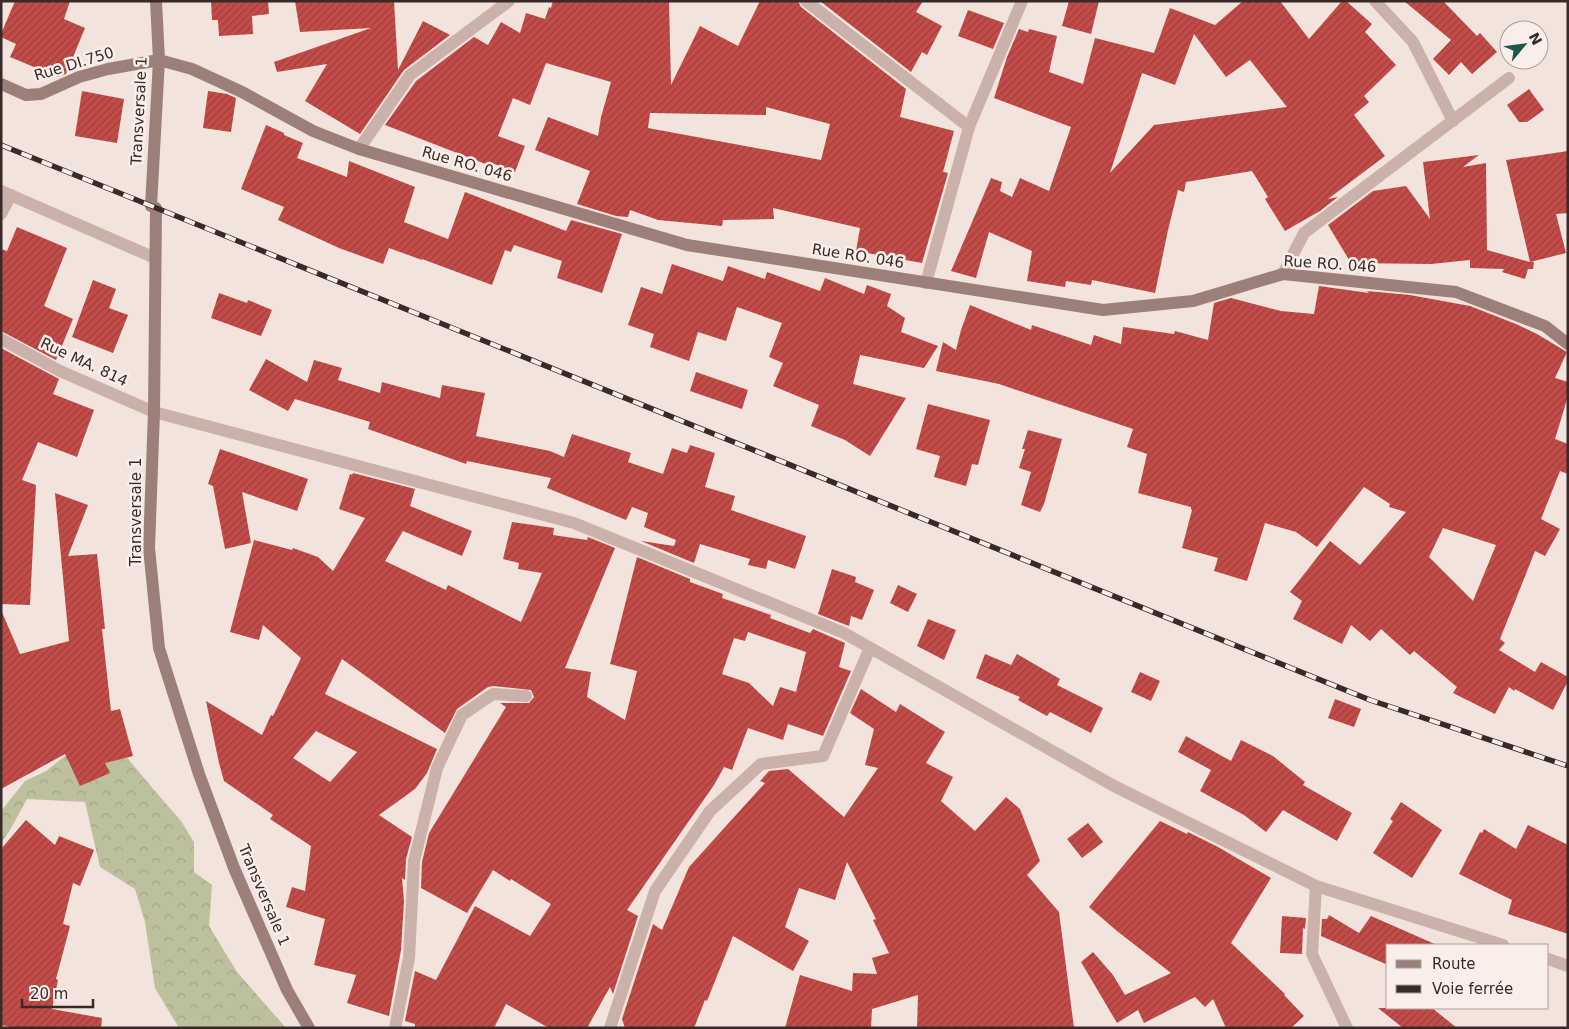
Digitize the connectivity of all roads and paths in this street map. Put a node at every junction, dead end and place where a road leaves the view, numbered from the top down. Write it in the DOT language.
graph roads {
  1 [pos="156,1"];
  2 [pos="509,1"];
  3 [pos="806,1"];
  4 [pos="1022,1"];
  5 [pos="1375,1"];
  6 [pos="159,60"];
  7 [pos="1509,78"];
  8 [pos="1,84"];
  9 [pos="1453,121"];
  10 [pos="969,128"];
  11 [pos="359,149"];
  12 [pos="6,193"];
  13 [pos="1,214"];
  14 [pos="155,258"];
  15 [pos="1282,274"];
  16 [pos="926,282"];
  17 [pos="1,339"];
  18 [pos="1568,344"];
  19 [pos="154,412"];
  20 [pos="870,648"];
  21 [pos="526,696"];
  22 [pos="1316,886"];
  23 [pos="1501,944"];
  24 [pos="1549,959"];
  25 [pos="1568,966"];
  26 [pos="308,1028"];
  27 [pos="395,1028"];
  28 [pos="610,1028"];
  29 [pos="1347,1028"];
  1 -- 6 [label="street, Transversale 1"];
  2 -- 11 [label="street"];
  3 -- 10 [label="street"];
  4 -- 10 [label="street"];
  5 -- 9 [label="street"];
  6 -- 8 [label="street, Rue DI.750"];
  6 -- 11 [label="street, Rue RO. 046"];
  6 -- 14 [label="street, Transversale 1"];
  7 -- 9 [label="street"];
  9 -- 15 [label="street"];
  10 -- 16 [label="street"];
  11 -- 16 [label="street, Rue RO. 046"];
  12 -- 13 [label="street"];
  12 -- 14 [label="street"];
  14 -- 19 [label="street, Transversale 1"];
  15 -- 16 [label="street, Rue RO. 046"];
  15 -- 18 [label="street, Rue RO. 046"];
  17 -- 19 [label="street, Rue MA. 814"];
  19 -- 20 [label="street, Rue MA. 814"];
  19 -- 26 [label="street, Transversale 1"];
  20 -- 22 [label="street, Rue MA. 814"];
  20 -- 28 [label="street"];
  21 -- 27 [label="street"];
  22 -- 23 [label="street, Rue MA. 814"];
  22 -- 29 [label="street"];
  24 -- 25 [label="street"];
}
